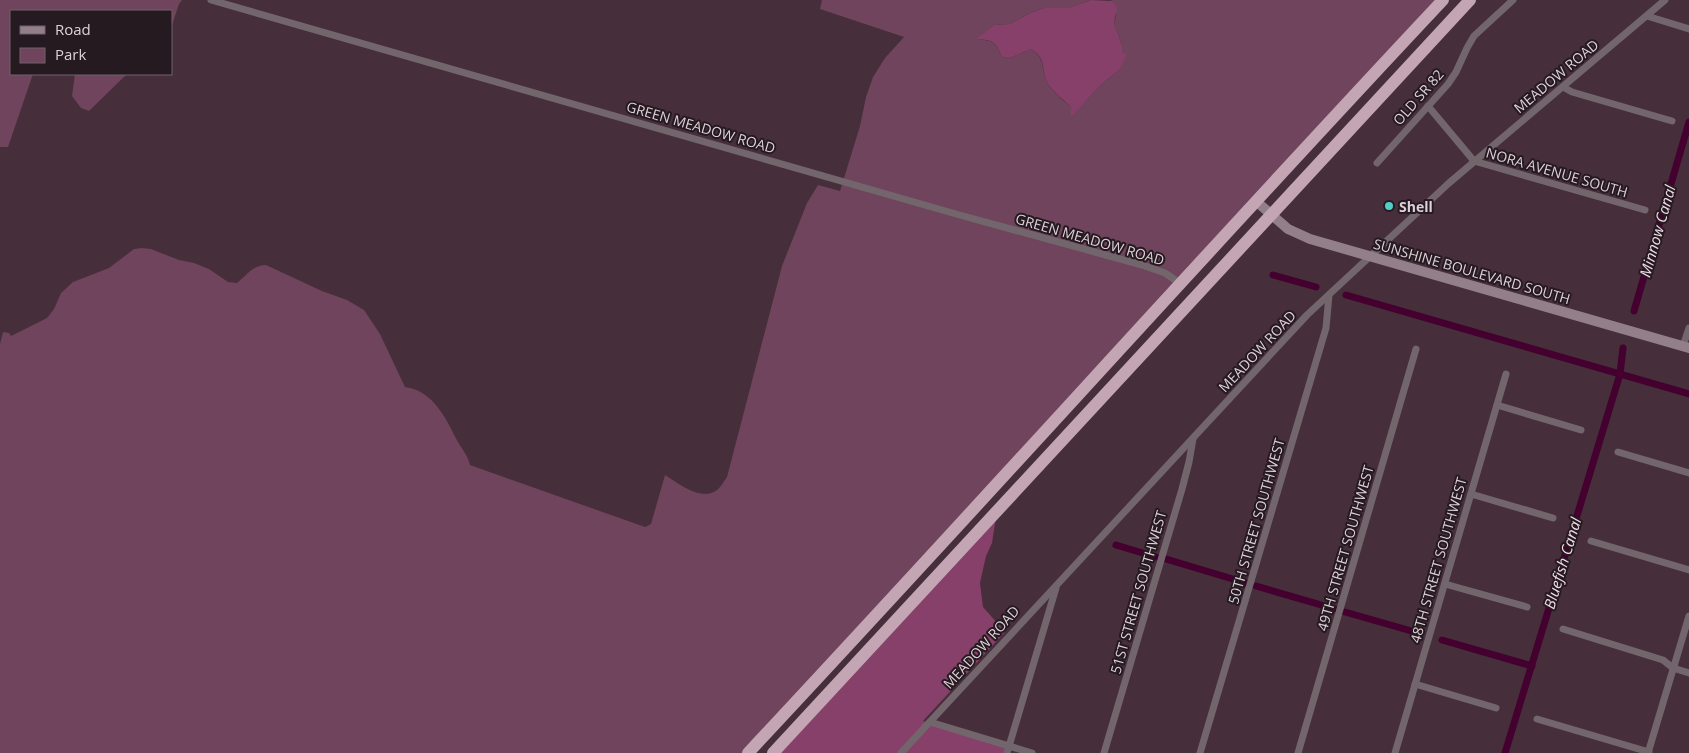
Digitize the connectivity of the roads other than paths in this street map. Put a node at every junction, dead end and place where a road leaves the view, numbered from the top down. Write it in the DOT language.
graph roads {
  1 [pos="211,0"];
  2 [pos="1443,0"];
  3 [pos="1459,0"];
  4 [pos="1470,0"];
  5 [pos="1514,0"];
  6 [pos="1665,0"];
  7 [pos="1647,16"];
  8 [pos="1689,29"];
  9 [pos="1441,31"];
  10 [pos="1563,87"];
  11 [pos="1428,106"];
  12 [pos="1672,121"];
  13 [pos="1474,161"];
  14 [pos="1377,163"];
  15 [pos="1257,202"];
  16 [pos="1645,210"];
  17 [pos="1272,215"];
  18 [pos="1370,256"];
  19 [pos="1181,284"];
  20 [pos="1329,294"];
  21 [pos="1689,328"];
  22 [pos="1686,347"];
  23 [pos="1416,349"];
  24 [pos="1506,374"];
  25 [pos="1497,405"];
  26 [pos="1581,430"];
  27 [pos="1193,438"];
  28 [pos="1618,452"];
  29 [pos="1689,473"];
  30 [pos="1471,494"];
  31 [pos="1553,518"];
  32 [pos="1591,541"];
  33 [pos="1689,570"];
  34 [pos="1445,584"];
  35 [pos="1056,585"];
  36 [pos="1527,607"];
  37 [pos="1689,616"];
  38 [pos="1563,629"];
  39 [pos="1674,668"];
  40 [pos="1689,672"];
  41 [pos="1415,684"];
  42 [pos="1496,708"];
  43 [pos="1537,719"];
  44 [pos="930,722"];
  45 [pos="1008,750"];
  46 [pos="904,752"];
  47 [pos="1649,752"];
  48 [pos="748,753"];
  49 [pos="773,753"];
  50 [pos="1032,753"];
  51 [pos="1104,753"];
  52 [pos="1200,753"];
  53 [pos="1298,753"];
  54 [pos="1395,753"];
  1 -- 19 [label="street, GREEN MEADOW ROAD"];
  2 -- 15 [label="highway"];
  3 -- 9 [label="highway"];
  4 -- 9 [label="highway"];
  5 -- 11 [label="street, OLD SR 82"];
  6 -- 7 [label="street, MEADOW ROAD"];
  7 -- 8 [label="street"];
  7 -- 10 [label="street, MEADOW ROAD"];
  9 -- 17 [label="highway"];
  10 -- 12 [label="street"];
  10 -- 13 [label="street, MEADOW ROAD"];
  11 -- 13 [label="street, NORA AVENUE SOUTH"];
  11 -- 14 [label="street, OLD SR 82"];
  13 -- 16 [label="street, NORA AVENUE SOUTH"];
  13 -- 18 [label="street, MEADOW ROAD"];
  15 -- 17 [label="street, SUNSHINE BOULEVARD SOUTH"];
  15 -- 19 [label="highway"];
  17 -- 18 [label="street, SUNSHINE BOULEVARD SOUTH"];
  17 -- 49 [label="highway"];
  18 -- 20 [label="street, MEADOW ROAD"];
  18 -- 22 [label="street, SUNSHINE BOULEVARD SOUTH"];
  19 -- 48 [label="highway"];
  20 -- 27 [label="street, MEADOW ROAD"];
  20 -- 52 [label="street, 50TH STREET SOUTHWEST"];
  21 -- 22 [label="street"];
  23 -- 53 [label="street, 49TH STREET SOUTHWEST"];
  24 -- 25 [label="street, 48TH STREET SOUTHWEST"];
  25 -- 26 [label="street"];
  25 -- 30 [label="street, 48TH STREET SOUTHWEST"];
  27 -- 35 [label="street, MEADOW ROAD"];
  27 -- 51 [label="street, 51ST STREET SOUTHWEST"];
  28 -- 29 [label="street"];
  30 -- 31 [label="street"];
  30 -- 34 [label="street, 48TH STREET SOUTHWEST"];
  32 -- 33 [label="street"];
  34 -- 36 [label="street"];
  34 -- 41 [label="street, 48TH STREET SOUTHWEST"];
  35 -- 44 [label="street, MEADOW ROAD"];
  35 -- 45 [label="street"];
  37 -- 39 [label="street"];
  38 -- 39 [label="street"];
  39 -- 40 [label="street"];
  39 -- 47 [label="street"];
  41 -- 42 [label="street"];
  41 -- 54 [label="street, 48TH STREET SOUTHWEST"];
  43 -- 47 [label="street"];
  44 -- 45 [label="street"];
  44 -- 46 [label="street, MEADOW ROAD"];
  45 -- 50 [label="street"];
}
